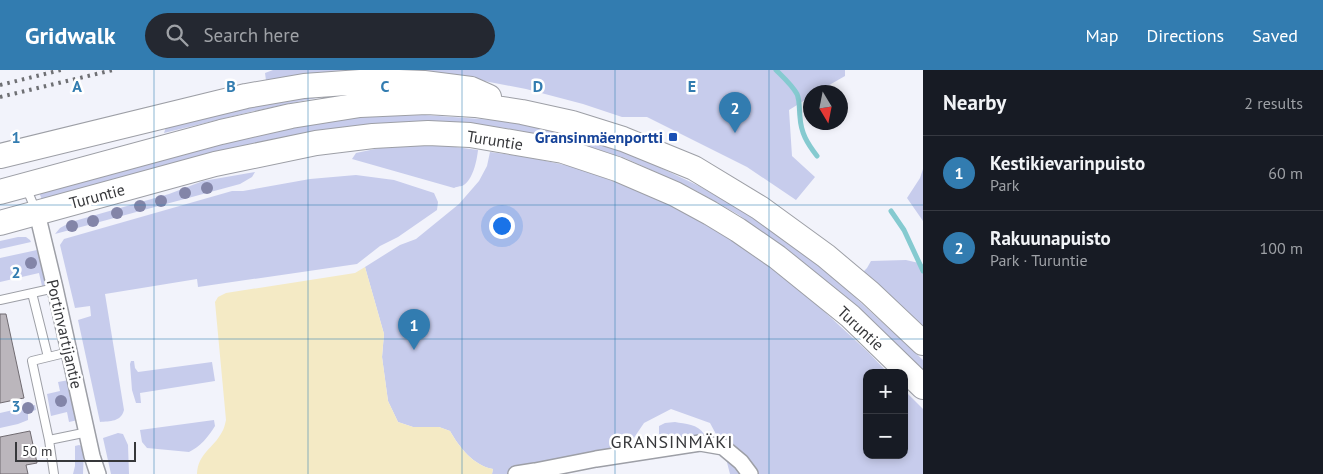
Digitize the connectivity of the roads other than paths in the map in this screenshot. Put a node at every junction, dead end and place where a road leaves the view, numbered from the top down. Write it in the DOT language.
graph roads {
  1 [pos="522,112"];
  2 [pos="0,156"];
  3 [pos="25,185"];
  4 [pos="0,192"];
  5 [pos="37,213"];
  6 [pos="0,223"];
  7 [pos="55,288"];
  8 [pos="32,293"];
  9 [pos="0,300"];
  10 [pos="923,343"];
  11 [pos="69,352"];
  12 [pos="48,357"];
  13 [pos="923,387"];
  14 [pos="88,432"];
  15 [pos="49,440"];
  16 [pos="92,456"];
  17 [pos="54,474"];
  18 [pos="91,474"];
  19 [pos="98,474"];
  20 [pos="516,474"];
  21 [pos="750,474"];
  1 -- 2 [label="main road"];
  1 -- 3 [label="main road, Turuntie"];
  1 -- 10 [label="main road, Turuntie"];
  3 -- 4 [label="main road, Turuntie"];
  3 -- 5 [label="lane"];
  5 -- 6 [label="main road, Turuntie"];
  5 -- 7 [label="street, Portinvartijantie"];
  5 -- 13 [label="main road, Turuntie"];
  7 -- 8 [label="lane"];
  7 -- 11 [label="street, Portinvartijantie"];
  8 -- 9 [label="lane"];
  8 -- 12 [label="lane"];
  11 -- 12 [label="lane"];
  11 -- 14 [label="street, Portinvartijantie"];
  12 -- 15 [label="lane"];
  14 -- 15 [label="lane"];
  14 -- 16 [label="street, Portinvartijantie"];
  15 -- 17 [label="lane"];
  16 -- 18 [label="street, Portinvartijantie"];
  16 -- 19 [label="street, Portinvartijantie"];
  20 -- 21 [label="street"];
}
